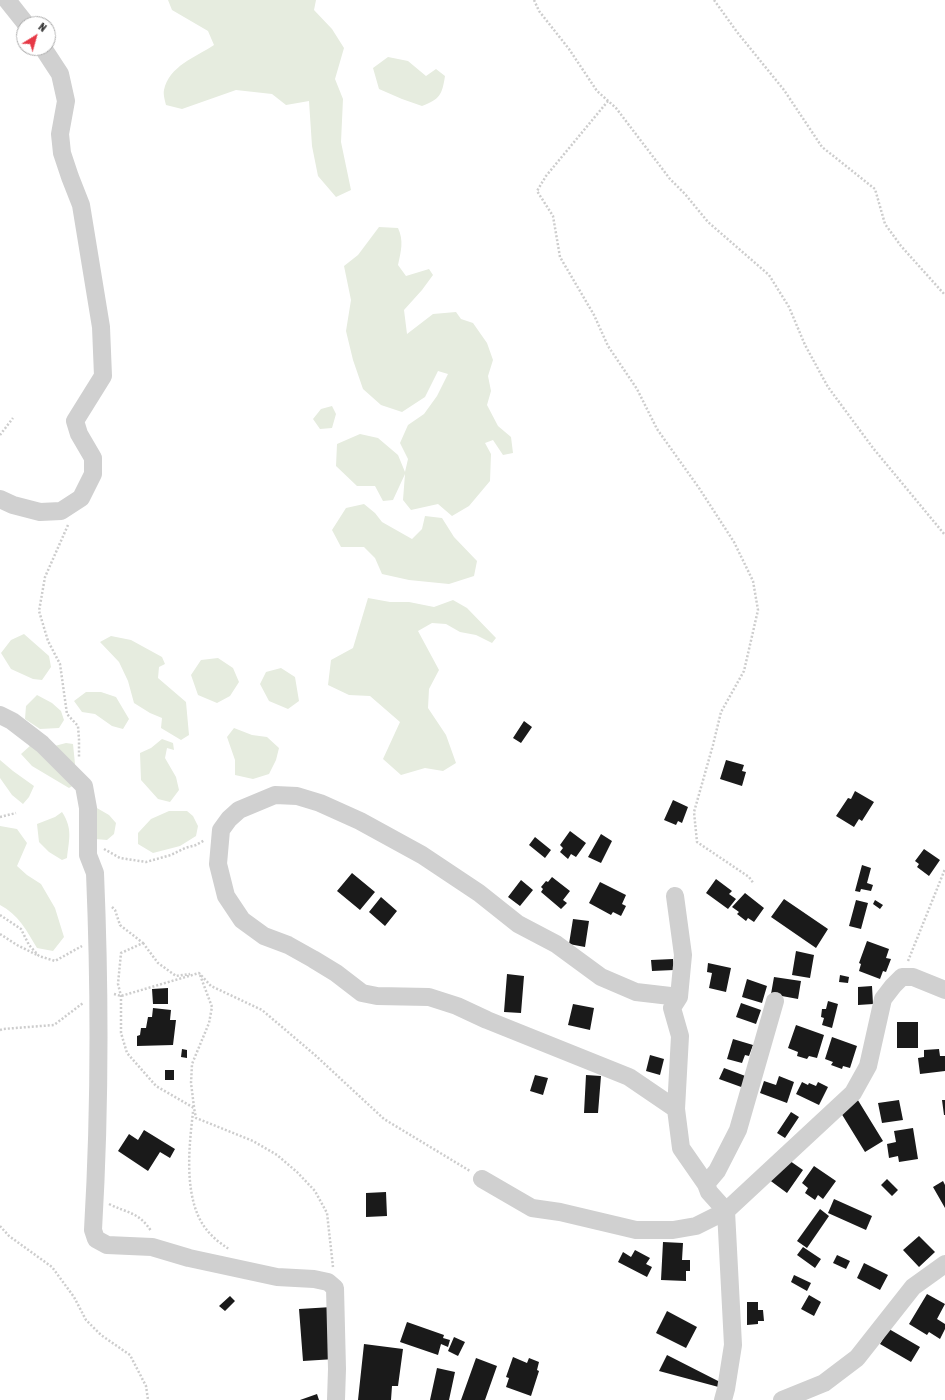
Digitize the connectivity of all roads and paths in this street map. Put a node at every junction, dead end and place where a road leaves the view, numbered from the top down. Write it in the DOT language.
graph roads {
  1 [pos="7,0"];
  2 [pos="534,0"];
  3 [pos="714,0"];
  4 [pos="20,16"];
  5 [pos="48,56"];
  6 [pos="608,101"];
  7 [pos="945,295"];
  8 [pos="13,418"];
  9 [pos="0,435"];
  10 [pos="81,498"];
  11 [pos="0,499"];
  12 [pos="945,536"];
  13 [pos="0,715"];
  14 [pos="77,780"];
  15 [pos="16,813"];
  16 [pos="0,817"];
  17 [pos="221,830"];
  18 [pos="100,847"];
  19 [pos="945,869"];
  20 [pos="754,884"];
  21 [pos="675,896"];
  22 [pos="111,906"];
  23 [pos="0,915"];
  24 [pos="0,934"];
  25 [pos="97,938"];
  26 [pos="142,943"];
  27 [pos="39,956"];
  28 [pos="199,973"];
  29 [pos="902,977"];
  30 [pos="945,990"];
  31 [pos="99,992"];
  32 [pos="121,996"];
  33 [pos="679,997"];
  34 [pos="775,1001"];
  35 [pos="0,1030"];
  36 [pos="194,1108"];
  37 [pos="676,1109"];
  38 [pos="482,1179"];
  39 [pos="706,1184"];
  40 [pos="108,1203"];
  41 [pos="726,1211"];
  42 [pos="0,1226"];
  43 [pos="154,1236"];
  44 [pos="230,1250"];
  45 [pos="945,1264"];
  46 [pos="335,1288"];
  47 [pos="148,1400"];
  48 [pos="336,1400"];
  49 [pos="723,1400"];
  50 [pos="782,1400"];
  1 -- 4 [label="street"];
  2 -- 6 [label="path"];
  3 -- 7 [label="path"];
  5 -- 10 [label="street"];
  6 -- 12 [label="path"];
  6 -- 20 [label="path"];
  8 -- 9 [label="path"];
  10 -- 11 [label="street"];
  10 -- 14 [label="path"];
  13 -- 14 [label="street"];
  14 -- 25 [label="street"];
  15 -- 16 [label="path"];
  17 -- 18 [label="path"];
  17 -- 33 [label="street"];
  17 -- 37 [label="street"];
  19 -- 29 [label="path"];
  21 -- 33 [label="street"];
  22 -- 26 [label="path"];
  23 -- 27 [label="path"];
  24 -- 27 [label="path"];
  25 -- 27 [label="path"];
  25 -- 31 [label="street"];
  26 -- 28 [label="path"];
  26 -- 32 [label="path"];
  28 -- 32 [label="path"];
  28 -- 36 [label="path"];
  28 -- 38 [label="path"];
  29 -- 30 [label="street"];
  29 -- 41 [label="street"];
  31 -- 32 [label="path"];
  31 -- 35 [label="path"];
  31 -- 46 [label="street"];
  32 -- 36 [label="path"];
  33 -- 37 [label="street"];
  34 -- 39 [label="street"];
  36 -- 44 [label="path"];
  36 -- 46 [label="path"];
  37 -- 39 [label="street"];
  38 -- 41 [label="street"];
  39 -- 41 [label="street"];
  40 -- 43 [label="path"];
  41 -- 49 [label="street"];
  42 -- 47 [label="path"];
  45 -- 50 [label="street"];
  46 -- 48 [label="street"];
}
